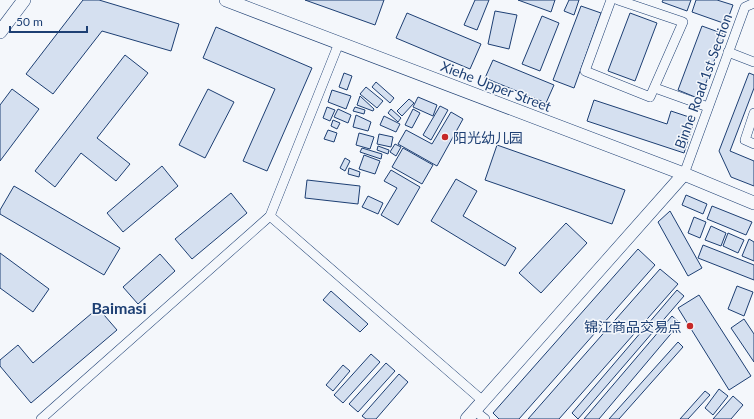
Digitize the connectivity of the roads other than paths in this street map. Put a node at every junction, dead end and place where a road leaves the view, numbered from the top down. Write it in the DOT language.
graph roads {
  1 [pos="24,0"];
  2 [pos="226,0"];
  3 [pos="611,0"];
  4 [pos="618,0"];
  5 [pos="754,3"];
  6 [pos="0,32"];
  7 [pos="339,43"];
  8 [pos="728,52"];
  9 [pos="754,62"];
  10 [pos="655,88"];
  11 [pos="708,107"];
  12 [pos="754,113"];
  13 [pos="754,144"];
  14 [pos="684,174"];
  15 [pos="754,203"];
  16 [pos="270,216"];
  17 [pos="477,412"];
  18 [pos="42,419"];
  1 -- 6 [label="street"];
  2 -- 7 [label="street, Xiehe Upper Street"];
  3 -- 10 [label="street"];
  4 -- 10 [label="street"];
  5 -- 8 [label="street, Binhe Road 1st Section"];
  7 -- 14 [label="street, Xiehe Upper Street"];
  7 -- 16 [label="street"];
  8 -- 9 [label="street"];
  8 -- 11 [label="street, Binhe Road 1st Section"];
  10 -- 11 [label="street"];
  11 -- 14 [label="street, Binhe Road 1st Section"];
  12 -- 13 [label="street"];
  14 -- 15 [label="street, Xiehe Upper Street"];
  14 -- 17 [label="street"];
  16 -- 17 [label="street"];
  16 -- 18 [label="street"];
}
